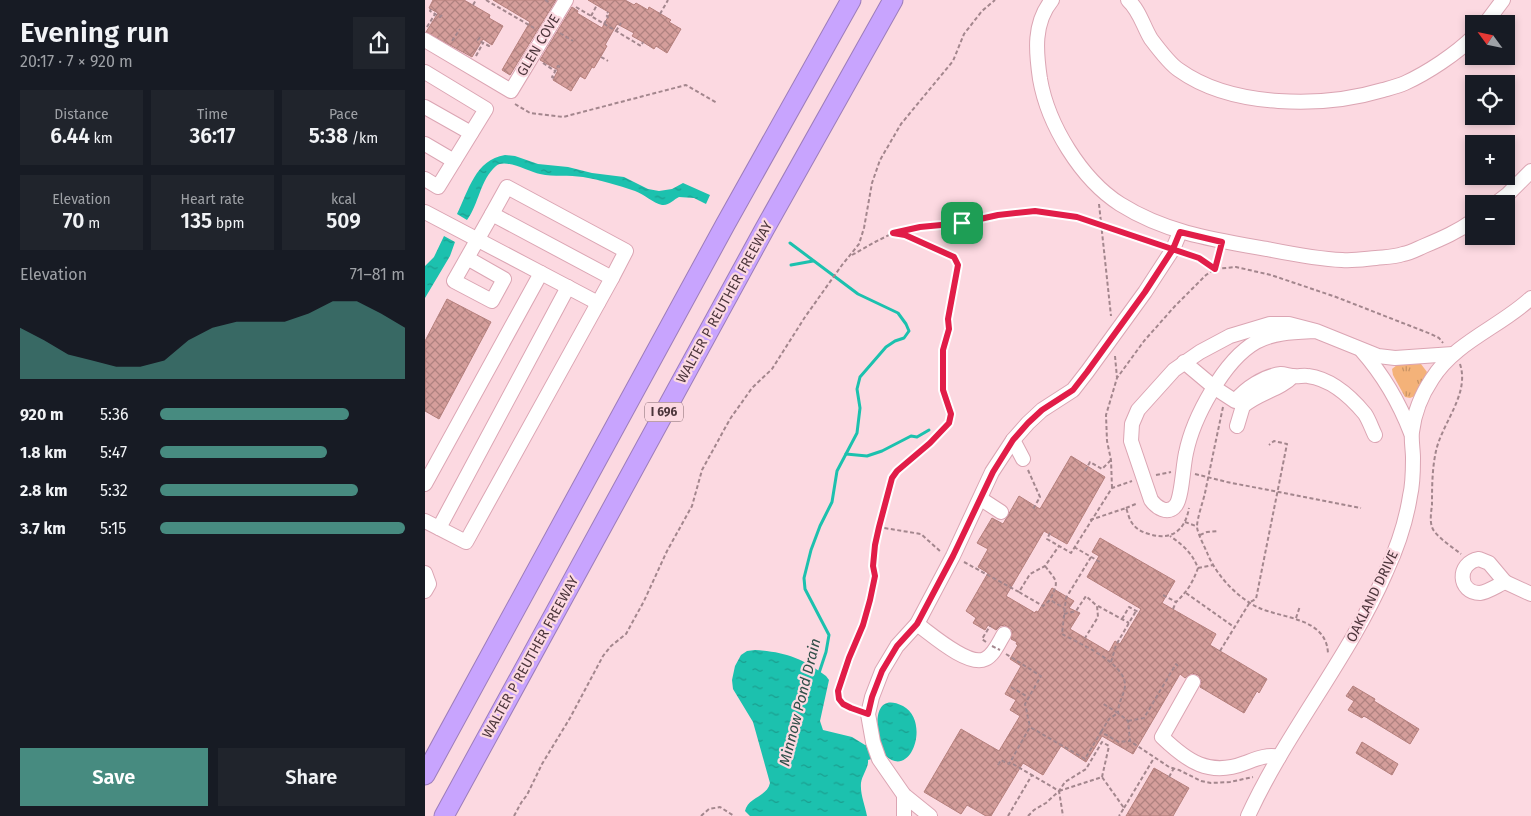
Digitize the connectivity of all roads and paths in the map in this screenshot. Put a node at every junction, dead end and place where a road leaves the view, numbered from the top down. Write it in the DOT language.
graph roads {
  1 [pos="476,0"];
  2 [pos="486,0"];
  3 [pos="668,0"];
  4 [pos="995,0"];
  5 [pos="1052,0"];
  6 [pos="1128,0"];
  7 [pos="1503,0"];
  8 [pos="565,1"];
  9 [pos="850,2"];
  10 [pos="891,3"];
  11 [pos="473,5"];
  12 [pos="597,5"];
  13 [pos="431,9"];
  14 [pos="608,12"];
  15 [pos="435,14"];
  16 [pos="660,14"];
  17 [pos="442,15"];
  18 [pos="1492,15"];
  19 [pos="591,16"];
  20 [pos="621,23"];
  21 [pos="604,24"];
  22 [pos="460,28"];
  23 [pos="425,31"];
  24 [pos="616,31"];
  25 [pos="545,35"];
  26 [pos="479,38"];
  27 [pos="425,40"];
  28 [pos="643,42"];
  29 [pos="483,43"];
  30 [pos="1465,43"];
  31 [pos="490,44"];
  32 [pos="445,52"];
  33 [pos="531,56"];
  34 [pos="601,57"];
  35 [pos="608,61"];
  36 [pos="469,66"];
  37 [pos="560,67"];
  38 [pos="555,71"];
  39 [pos="425,72"];
  40 [pos="554,78"];
  41 [pos="513,97"];
  42 [pos="717,103"];
  43 [pos="425,107"];
  44 [pos="471,134"];
  45 [pos="425,144"];
  46 [pos="454,161"];
  47 [pos="1531,171"];
  48 [pos="425,179"];
  49 [pos="1103,191"];
  50 [pos="1508,195"];
  51 [pos="425,212"];
  52 [pos="492,214"];
  53 [pos="1101,224"];
  54 [pos="1465,226"];
  55 [pos="1180,232"];
  56 [pos="893,233"];
  57 [pos="478,239"];
  58 [pos="1222,242"];
  59 [pos="1173,249"];
  60 [pos="850,256"];
  61 [pos="467,258"];
  62 [pos="541,273"];
  63 [pos="612,278"];
  64 [pos="568,287"];
  65 [pos="1531,298"];
  66 [pos="598,303"];
  67 [pos="1316,330"];
  68 [pos="1113,337"];
  69 [pos="1359,349"];
  70 [pos="1453,354"];
  71 [pos="1183,362"];
  72 [pos="1117,378"];
  73 [pos="1215,388"];
  74 [pos="1234,403"];
  75 [pos="1237,426"];
  76 [pos="1411,433"];
  77 [pos="1375,435"];
  78 [pos="1013,440"];
  79 [pos="1269,445"];
  80 [pos="1023,459"];
  81 [pos="1111,460"];
  82 [pos="1085,471"];
  83 [pos="425,484"];
  84 [pos="981,499"];
  85 [pos="1189,502"];
  86 [pos="1032,511"];
  87 [pos="1001,512"];
  88 [pos="425,520"];
  89 [pos="1090,520"];
  90 [pos="1185,522"];
  91 [pos="879,527"];
  92 [pos="1197,527"];
  93 [pos="439,528"];
  94 [pos="1218,531"];
  95 [pos="1200,535"];
  96 [pos="1170,536"];
  97 [pos="1059,546"];
  98 [pos="1074,547"];
  99 [pos="1091,557"];
  100 [pos="952,558"];
  101 [pos="1100,562"];
  102 [pos="1213,565"];
  103 [pos="1045,566"];
  104 [pos="1198,568"];
  105 [pos="425,574"];
  106 [pos="1505,582"];
  107 [pos="425,591"];
  108 [pos="1019,592"];
  109 [pos="1186,593"];
  110 [pos="1531,594"];
  111 [pos="1163,595"];
  112 [pos="1050,600"];
  113 [pos="1176,602"];
  114 [pos="1250,602"];
  115 [pos="1097,606"];
  116 [pos="1300,606"];
  117 [pos="1064,608"];
  118 [pos="1173,609"];
  119 [pos="1137,611"];
  120 [pos="1140,613"];
  121 [pos="1064,614"];
  122 [pos="1296,618"];
  123 [pos="1122,619"];
  124 [pos="1129,623"];
  125 [pos="917,624"];
  126 [pos="990,626"];
  127 [pos="1234,627"];
  128 [pos="1004,634"];
  129 [pos="1085,638"];
  130 [pos="1220,651"];
  131 [pos="1328,659"];
  132 [pos="1179,667"];
  133 [pos="1193,682"];
  134 [pos="1011,687"];
  135 [pos="1028,697"];
  136 [pos="1102,703"];
  137 [pos="868,714"];
  138 [pos="1128,721"];
  139 [pos="1030,727"];
  140 [pos="1101,732"];
  141 [pos="1129,741"];
  142 [pos="1279,757"];
  143 [pos="1154,758"];
  144 [pos="1013,764"];
  145 [pos="998,765"];
  146 [pos="1174,768"];
  147 [pos="425,775"];
  148 [pos="1032,775"];
  149 [pos="1102,777"];
  150 [pos="1169,777"];
  151 [pos="1059,791"];
  152 [pos="904,795"];
  153 [pos="1124,808"];
  154 [pos="444,816"];
  155 [pos="515,816"];
  156 [pos="701,816"];
  157 [pos="734,816"];
  158 [pos="903,816"];
  159 [pos="930,816"];
  160 [pos="1008,816"];
  161 [pos="1029,816"];
  162 [pos="1063,816"];
  163 [pos="1119,816"];
  164 [pos="1246,816"];
  1 -- 11 [label="path"];
  2 -- 25 [label="path"];
  3 -- 16 [label="path"];
  4 -- 60 [label="path"];
  5 -- 49 [label="street"];
  6 -- 30 [label="street"];
  7 -- 18 [label="street"];
  8 -- 19 [label="path"];
  8 -- 25 [label="street, GLEN COVE"];
  9 -- 147 [label="highway, I 696"];
  10 -- 154 [label="highway, WALTER P REUTHER FREEWAY / I 696"];
  12 -- 19 [label="path"];
  13 -- 15 [label="path"];
  14 -- 21 [label="path"];
  15 -- 17 [label="path"];
  15 -- 23 [label="path"];
  19 -- 21 [label="path"];
  20 -- 24 [label="path"];
  21 -- 24 [label="path"];
  22 -- 32 [label="path"];
  24 -- 28 [label="path"];
  25 -- 33 [label="street, GLEN COVE"];
  26 -- 29 [label="path"];
  27 -- 32 [label="street"];
  29 -- 31 [label="path"];
  29 -- 36 [label="path"];
  32 -- 36 [label="street"];
  33 -- 38 [label="path"];
  33 -- 41 [label="street, GLEN COVE"];
  34 -- 35 [label="path"];
  36 -- 41 [label="street"];
  37 -- 38 [label="path"];
  38 -- 40 [label="path"];
  39 -- 44 [label="street"];
  41 -- 42 [label="path"];
  43 -- 44 [label="street"];
  44 -- 46 [label="street"];
  45 -- 46 [label="street"];
  46 -- 48 [label="street"];
  47 -- 50 [label="street"];
  49 -- 53 [label="path"];
  49 -- 55 [label="street"];
  51 -- 57 [label="street"];
  52 -- 57 [label="street"];
  52 -- 63 [label="street"];
  52 -- 63 [label="street"];
  53 -- 56 [label="path"];
  53 -- 59 [label="path"];
  53 -- 68 [label="path"];
  54 -- 58 [label="street"];
  55 -- 58 [label="street"];
  55 -- 59 [label="street"];
  56 -- 60 [label="path"];
  56 -- 91 [label="path"];
  57 -- 61 [label="street"];
  57 -- 62 [label="street"];
  58 -- 59 [label="path"];
  59 -- 68 [label="street"];
  60 -- 155 [label="path"];
  62 -- 64 [label="street"];
  62 -- 83 [label="street"];
  63 -- 66 [label="street"];
  64 -- 66 [label="street"];
  64 -- 93 [label="street"];
  65 -- 70 [label="street, OAKLAND DRIVE"];
  66 -- 93 [label="street"];
  67 -- 69 [label="street"];
  67 -- 71 [label="street"];
  67 -- 73 [label="street"];
  68 -- 72 [label="path"];
  68 -- 78 [label="street"];
  69 -- 70 [label="street"];
  69 -- 76 [label="street"];
  70 -- 76 [label="street, OAKLAND DRIVE"];
  71 -- 73 [label="street"];
  71 -- 73 [label="street"];
  73 -- 74 [label="street"];
  74 -- 75 [label="street"];
  74 -- 77 [label="street"];
  74 -- 92 [label="path"];
  76 -- 142 [label="street, OAKLAND DRIVE"];
  78 -- 80 [label="street"];
  78 -- 84 [label="street"];
  79 -- 114 [label="path"];
  80 -- 86 [label="path"];
  81 -- 82 [label="path"];
  84 -- 87 [label="street"];
  84 -- 100 [label="street"];
  85 -- 90 [label="path"];
  88 -- 93 [label="street"];
  89 -- 96 [label="path"];
  90 -- 92 [label="path"];
  90 -- 96 [label="path"];
  91 -- 100 [label="path"];
  91 -- 137 [label="path"];
  92 -- 95 [label="path"];
  94 -- 95 [label="path"];
  95 -- 102 [label="path"];
  96 -- 104 [label="path"];
  97 -- 103 [label="path"];
  98 -- 99 [label="path"];
  99 -- 101 [label="path"];
  99 -- 117 [label="path"];
  100 -- 108 [label="path"];
  100 -- 125 [label="street"];
  102 -- 104 [label="path"];
  102 -- 114 [label="path"];
  103 -- 108 [label="path"];
  103 -- 112 [label="path"];
  104 -- 109 [label="path"];
  105 -- 107 [label="street"];
  106 -- 110 [label="street"];
  108 -- 112 [label="path"];
  109 -- 113 [label="path"];
  109 -- 127 [label="path"];
  111 -- 113 [label="path"];
  112 -- 117 [label="path"];
  113 -- 118 [label="path"];
  114 -- 122 [label="path"];
  114 -- 127 [label="path"];
  115 -- 121 [label="path"];
  115 -- 123 [label="path"];
  115 -- 129 [label="path"];
  116 -- 122 [label="path"];
  117 -- 121 [label="path"];
  119 -- 120 [label="path"];
  119 -- 123 [label="path"];
  119 -- 124 [label="path"];
  121 -- 124 [label="path"];
  122 -- 131 [label="path"];
  123 -- 124 [label="path"];
  125 -- 128 [label="street"];
  125 -- 137 [label="street"];
  126 -- 135 [label="path, bridge"];
  127 -- 130 [label="path"];
  132 -- 138 [label="path"];
  133 -- 142 [label="street"];
  134 -- 135 [label="path"];
  135 -- 139 [label="path"];
  136 -- 140 [label="path"];
  137 -- 152 [label="street"];
  139 -- 140 [label="path"];
  139 -- 145 [label="path"];
  140 -- 141 [label="path"];
  142 -- 164 [label="street, OAKLAND DRIVE"];
  143 -- 153 [label="path"];
  144 -- 148 [label="path"];
  146 -- 150 [label="path"];
  148 -- 151 [label="path"];
  148 -- 160 [label="path"];
  149 -- 151 [label="path"];
  149 -- 151 [label="path"];
  149 -- 153 [label="path"];
  151 -- 161 [label="path"];
  151 -- 162 [label="path"];
  152 -- 158 [label="street"];
  152 -- 159 [label="street"];
  153 -- 163 [label="path"];
  156 -- 157 [label="path"];
}
